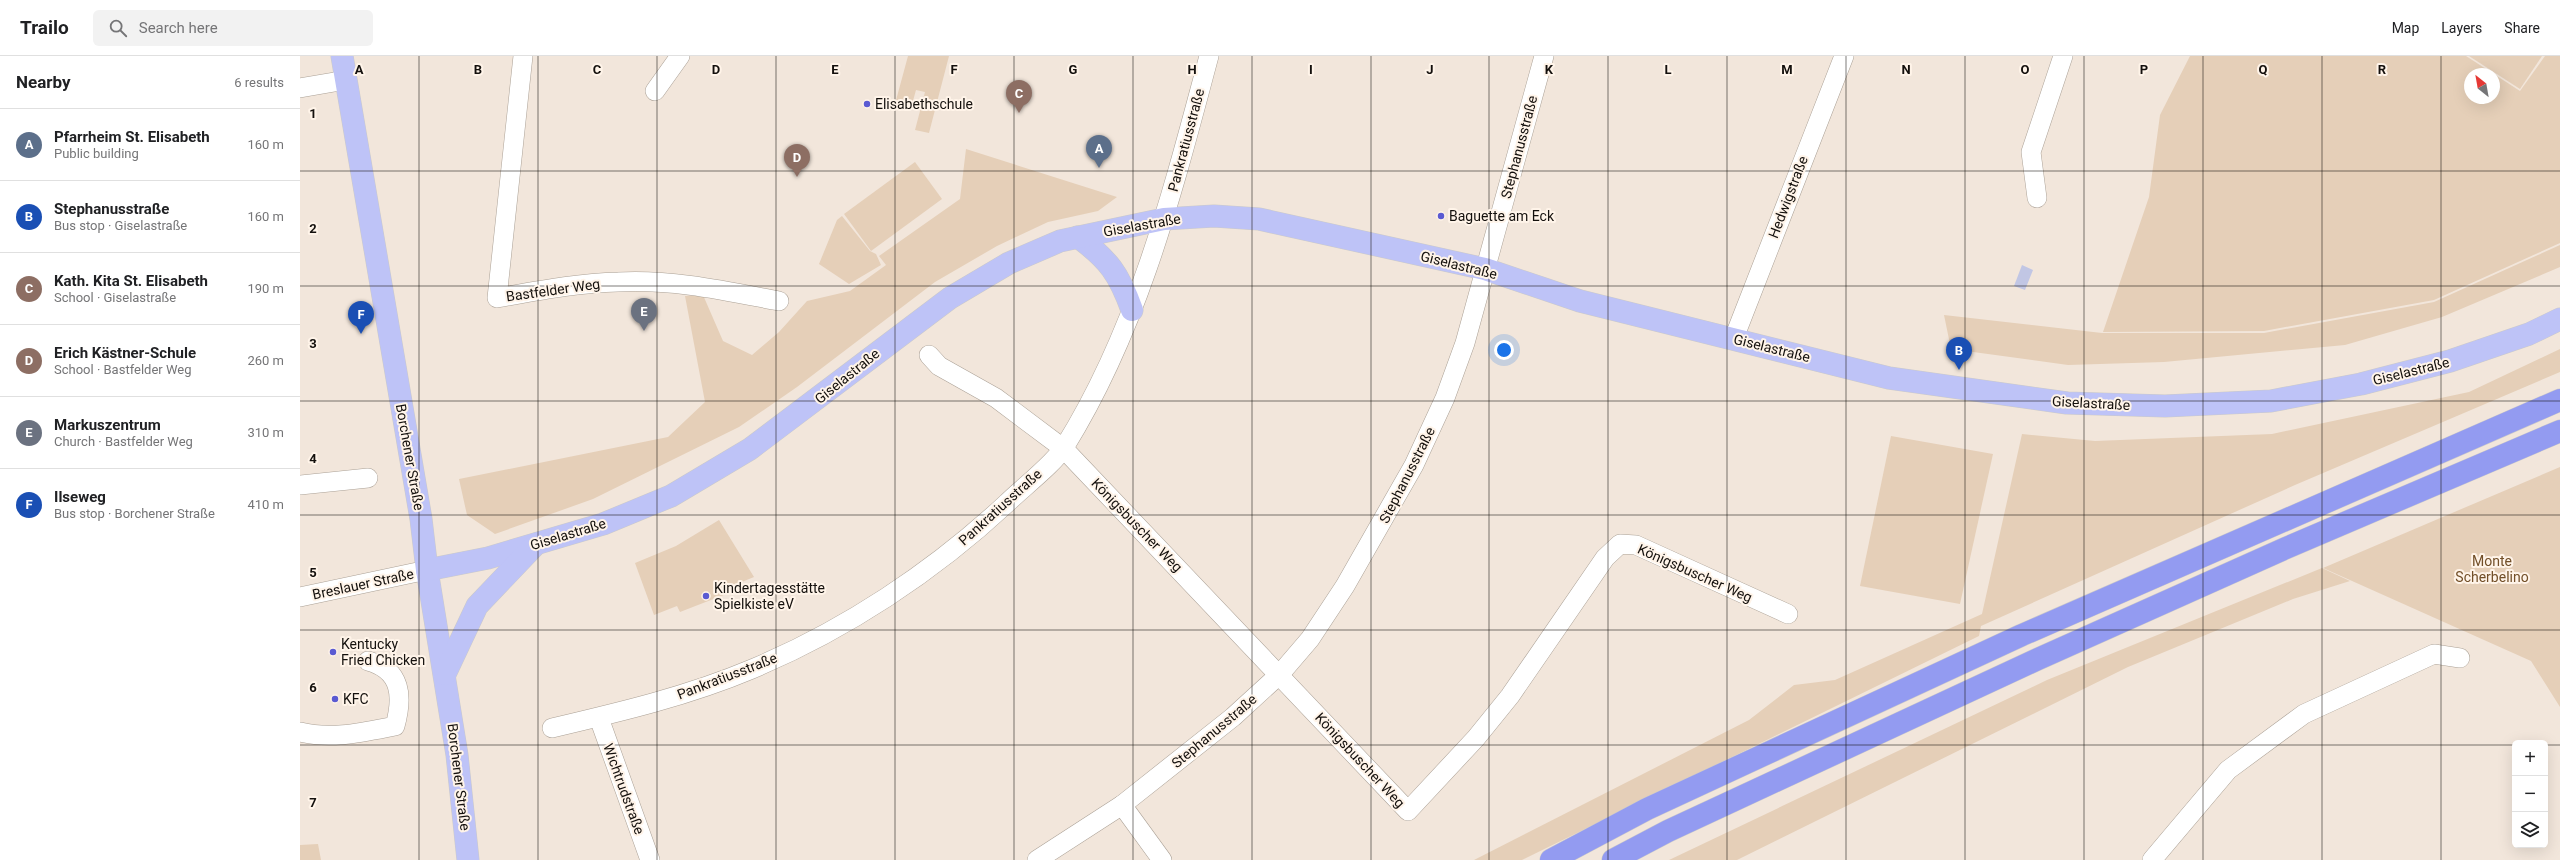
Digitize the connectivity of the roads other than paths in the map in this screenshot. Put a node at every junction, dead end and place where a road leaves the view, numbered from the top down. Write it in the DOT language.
graph roads {
  1 [pos="342,56"];
  2 [pos="523,56"];
  3 [pos="680,56"];
  4 [pos="1209,56"];
  5 [pos="1544,56"];
  6 [pos="1844,56"];
  7 [pos="2063,56"];
  8 [pos="346,80"];
  9 [pos="300,88"];
  10 [pos="655,91"];
  11 [pos="2037,198"];
  12 [pos="1164,219"];
  13 [pos="1078,237"];
  14 [pos="1485,269"];
  15 [pos="779,301"];
  16 [pos="1132,310"];
  17 [pos="2560,319"];
  18 [pos="1734,338"];
  19 [pos="930,355"];
  20 [pos="2560,400"];
  21 [pos="2560,431"];
  22 [pos="1064,449"];
  23 [pos="368,478"];
  24 [pos="300,485"];
  25 [pos="537,544"];
  26 [pos="427,570"];
  27 [pos="300,597"];
  28 [pos="1788,614"];
  29 [pos="2460,658"];
  30 [pos="368,661"];
  31 [pos="445,674"];
  32 [pos="1280,674"];
  33 [pos="599,718"];
  34 [pos="552,728"];
  35 [pos="300,732"];
  36 [pos="1122,805"];
  37 [pos="468,860"];
  38 [pos="650,860"];
  39 [pos="1037,860"];
  40 [pos="1162,860"];
  41 [pos="1551,860"];
  42 [pos="1613,860"];
  43 [pos="2152,860"];
  1 -- 8 [label="main road, Borchener Straße"];
  2 -- 15 [label="street, Bastfelder Weg"];
  3 -- 10 [label="street"];
  4 -- 12 [label="street, Pankratiusstraße"];
  5 -- 14 [label="street, Stephanusstraße"];
  6 -- 18 [label="street, Hedwigstraße"];
  7 -- 11 [label="street"];
  8 -- 9 [label="street"];
  8 -- 26 [label="main road, Borchener Straße"];
  12 -- 13 [label="main road, Giselastraße"];
  12 -- 14 [label="main road, Giselastraße"];
  12 -- 16 [label="street, Pankratiusstraße"];
  13 -- 16 [label="main road"];
  13 -- 25 [label="main road, Giselastraße"];
  14 -- 18 [label="main road, Giselastraße"];
  14 -- 32 [label="street, Stephanusstraße"];
  16 -- 22 [label="street, Pankratiusstraße"];
  17 -- 18 [label="main road, Giselastraße"];
  19 -- 22 [label="street, Königsbuscher Weg"];
  20 -- 41 [label="highway"];
  21 -- 42 [label="highway"];
  22 -- 32 [label="street, Königsbuscher Weg"];
  22 -- 33 [label="street, Pankratiusstraße"];
  23 -- 24 [label="street"];
  25 -- 26 [label="main road, Giselastraße"];
  25 -- 31 [label="main road"];
  26 -- 27 [label="street, Breslauer Straße"];
  26 -- 31 [label="main road, Borchener Straße"];
  28 -- 32 [label="street, Königsbuscher Weg"];
  29 -- 43 [label="street"];
  30 -- 35 [label="street"];
  31 -- 37 [label="main road, Borchener Straße"];
  32 -- 36 [label="street, Stephanusstraße"];
  33 -- 34 [label="street, Pankratiusstraße"];
  33 -- 38 [label="street, Wichtrudstraße"];
  36 -- 39 [label="street, Stephanusstraße"];
  36 -- 40 [label="street"];
}
